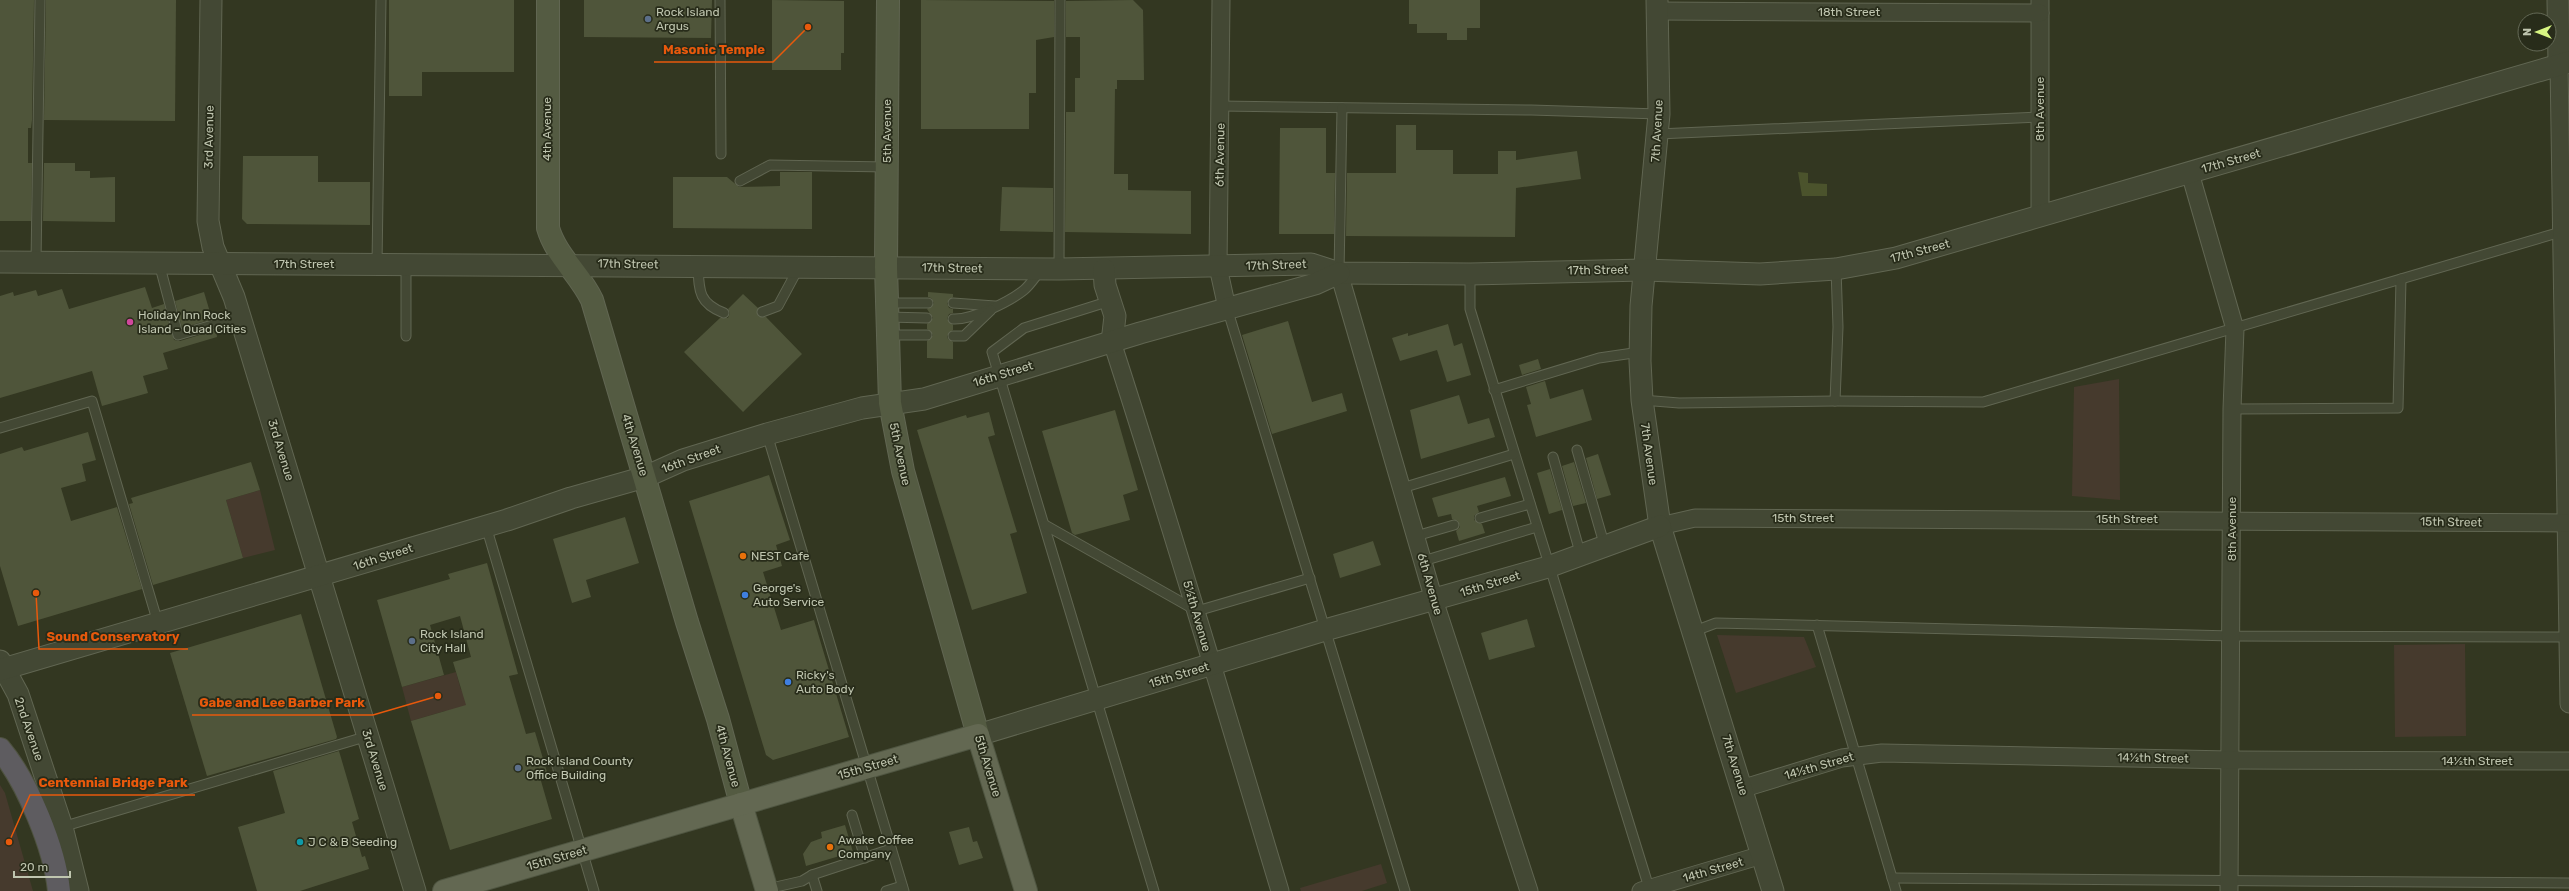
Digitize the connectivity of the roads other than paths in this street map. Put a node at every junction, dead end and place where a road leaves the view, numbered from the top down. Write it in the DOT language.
graph roads {
  1 [pos="40,0"];
  2 [pos="211,0"];
  3 [pos="380,0"];
  4 [pos="548,0"];
  5 [pos="720,0"];
  6 [pos="888,0"];
  7 [pos="1060,0"];
  8 [pos="1221,0"];
  9 [pos="2558,0"];
  10 [pos="1657,6"];
  11 [pos="2040,6"];
  12 [pos="2564,63"];
  13 [pos="1220,106"];
  14 [pos="1342,108"];
  15 [pos="2040,117"];
  16 [pos="1658,124"];
  17 [pos="721,154"];
  18 [pos="887,167"];
  19 [pos="2190,173"];
  20 [pos="740,181"];
  21 [pos="2040,217"];
  22 [pos="2565,230"];
  23 [pos="0,262"];
  24 [pos="36,262"];
  25 [pos="159,263"];
  26 [pos="220,264"];
  27 [pos="377,264"];
  28 [pos="406,264"];
  29 [pos="568,264"];
  30 [pos="698,265"];
  31 [pos="800,266"];
  32 [pos="886,267"];
  33 [pos="1218,267"];
  34 [pos="1051,268"];
  35 [pos="1104,268"];
  36 [pos="1836,269"];
  37 [pos="1644,270"];
  38 [pos="1339,273"];
  39 [pos="1470,274"];
  40 [pos="2401,279"];
  41 [pos="1110,300"];
  42 [pos="928,303"];
  43 [pos="953,303"];
  44 [pos="996,306"];
  45 [pos="1227,308"];
  46 [pos="762,312"];
  47 [pos="724,313"];
  48 [pos="240,317"];
  49 [pos="886,318"];
  50 [pos="927,318"];
  51 [pos="953,319"];
  52 [pos="2235,329"];
  53 [pos="927,335"];
  54 [pos="406,336"];
  55 [pos="953,336"];
  56 [pos="1112,342"];
  57 [pos="1640,352"];
  58 [pos="1000,375"];
  59 [pos="2567,384"];
  60 [pos="1494,390"];
  61 [pos="1642,400"];
  62 [pos="1835,401"];
  63 [pos="890,403"];
  64 [pos="2232,409"];
  65 [pos="0,428"];
  66 [pos="767,434"];
  67 [pos="1577,450"];
  68 [pos="1514,454"];
  69 [pos="1553,457"];
  70 [pos="645,477"];
  71 [pos="1402,488"];
  72 [pos="1530,504"];
  73 [pos="1480,518"];
  74 [pos="2232,520"];
  75 [pos="2567,524"];
  76 [pos="1045,525"];
  77 [pos="1454,525"];
  78 [pos="486,526"];
  79 [pos="1660,526"];
  80 [pos="1537,527"];
  81 [pos="1416,536"];
  82 [pos="1605,547"];
  83 [pos="1580,556"];
  84 [pos="1423,560"];
  85 [pos="1548,567"];
  86 [pos="320,576"];
  87 [pos="1310,578"];
  88 [pos="1434,600"];
  89 [pos="1197,611"];
  90 [pos="158,623"];
  91 [pos="1817,625"];
  92 [pos="1325,630"];
  93 [pos="1692,632"];
  94 [pos="2232,636"];
  95 [pos="2569,637"];
  96 [pos="1211,665"];
  97 [pos="2,666"];
  98 [pos="1095,700"];
  99 [pos="2569,704"];
  100 [pos="978,735"];
  101 [pos="368,736"];
  102 [pos="0,749"];
  103 [pos="1856,755"];
  104 [pos="2230,760"];
  105 [pos="2569,761"];
  106 [pos="866,768"];
  107 [pos="1742,789"];
  108 [pos="741,804"];
  109 [pos="852,815"];
  110 [pos="62,827"];
  111 [pos="891,849"];
  112 [pos="580,851"];
  113 [pos="1762,855"];
  114 [pos="865,858"];
  115 [pos="812,875"];
  116 [pos="1892,878"];
  117 [pos="2569,883"];
  118 [pos="2229,886"];
  119 [pos="903,888"];
  120 [pos="767,890"];
  121 [pos="1647,890"];
  122 [pos="59,891"];
  123 [pos="78,891"];
  124 [pos="415,891"];
  125 [pos="444,891"];
  126 [pos="594,891"];
  127 [pos="817,891"];
  128 [pos="886,891"];
  129 [pos="1026,891"];
  130 [pos="1154,891"];
  131 [pos="1280,891"];
  132 [pos="1405,891"];
  133 [pos="1529,891"];
  134 [pos="1773,891"];
  135 [pos="1896,891"];
  1 -- 24 [label="lane"];
  2 -- 26 [label="street, 3rd Avenue"];
  3 -- 27 [label="lane"];
  4 -- 29 [label="main road, 4th Avenue"];
  5 -- 17 [label="lane"];
  6 -- 18 [label="main road, 5th Avenue"];
  7 -- 34 [label="lane"];
  8 -- 13 [label="street, 6th Avenue"];
  9 -- 12 [label="street"];
  10 -- 11 [label="street, 18th Street"];
  10 -- 16 [label="street, 7th Avenue"];
  11 -- 15 [label="street, 8th Avenue"];
  12 -- 19 [label="street, 17th Street"];
  12 -- 22 [label="street"];
  13 -- 14 [label="lane"];
  13 -- 33 [label="street, 6th Avenue"];
  14 -- 16 [label="lane"];
  14 -- 38 [label="lane"];
  15 -- 16 [label="lane"];
  15 -- 21 [label="street, 8th Avenue"];
  16 -- 37 [label="street, 7th Avenue"];
  18 -- 20 [label="lane"];
  18 -- 32 [label="main road, 5th Avenue"];
  19 -- 21 [label="street, 17th Street"];
  19 -- 52 [label="street, 8th Avenue"];
  21 -- 36 [label="street, 17th Street"];
  22 -- 40 [label="lane"];
  22 -- 59 [label="street"];
  23 -- 24 [label="street, 17th Street"];
  24 -- 25 [label="street, 17th Street"];
  25 -- 26 [label="street, 17th Street"];
  25 -- 48 [label="lane"];
  26 -- 27 [label="street, 17th Street"];
  26 -- 48 [label="street, 3rd Avenue"];
  27 -- 28 [label="street, 17th Street"];
  28 -- 29 [label="street, 17th Street"];
  28 -- 54 [label="lane"];
  29 -- 30 [label="street, 17th Street"];
  29 -- 70 [label="main road, 4th Avenue"];
  30 -- 31 [label="street, 17th Street"];
  30 -- 47 [label="lane"];
  31 -- 32 [label="street, 17th Street"];
  31 -- 46 [label="lane"];
  32 -- 34 [label="street, 17th Street"];
  32 -- 49 [label="main road, 5th Avenue"];
  33 -- 35 [label="street, 17th Street"];
  33 -- 38 [label="street, 17th Street"];
  33 -- 45 [label="street, 6th Avenue"];
  34 -- 35 [label="street, 17th Street"];
  34 -- 44 [label="lane"];
  35 -- 41 [label="street"];
  36 -- 37 [label="street, 17th Street"];
  36 -- 62 [label="lane"];
  37 -- 39 [label="street, 17th Street"];
  37 -- 57 [label="street, 7th Avenue"];
  38 -- 39 [label="street, 17th Street"];
  38 -- 45 [label="street, 16th Street"];
  38 -- 71 [label="street, 6th Avenue"];
  39 -- 60 [label="lane"];
  40 -- 52 [label="lane"];
  40 -- 64 [label="lane"];
  41 -- 56 [label="street"];
  41 -- 58 [label="lane"];
  42 -- 49 [label="lane"];
  43 -- 44 [label="lane"];
  44 -- 51 [label="lane"];
  44 -- 55 [label="lane"];
  45 -- 56 [label="street, 16th Street"];
  45 -- 87 [label="lane"];
  48 -- 86 [label="street, 3rd Avenue"];
  49 -- 50 [label="lane"];
  49 -- 53 [label="lane"];
  49 -- 63 [label="main road, 5th Avenue"];
  52 -- 62 [label="lane"];
  52 -- 64 [label="street, 8th Avenue"];
  56 -- 58 [label="street, 16th Street"];
  56 -- 89 [label="street, 5½th Avenue"];
  57 -- 60 [label="lane"];
  57 -- 61 [label="street, 7th Avenue"];
  58 -- 63 [label="street, 16th Street"];
  58 -- 76 [label="lane"];
  59 -- 75 [label="street"];
  60 -- 68 [label="lane"];
  61 -- 62 [label="lane"];
  61 -- 79 [label="street, 7th Avenue"];
  63 -- 66 [label="street, 16th Street"];
  63 -- 100 [label="main road, 5th Avenue"];
  64 -- 74 [label="street, 8th Avenue"];
  65 -- 90 [label="lane"];
  66 -- 70 [label="street, 16th Street"];
  66 -- 106 [label="lane"];
  67 -- 82 [label="lane"];
  68 -- 71 [label="lane"];
  68 -- 72 [label="lane"];
  69 -- 83 [label="lane"];
  70 -- 78 [label="street, 16th Street"];
  70 -- 108 [label="main road, 4th Avenue"];
  71 -- 81 [label="street, 6th Avenue"];
  72 -- 73 [label="lane"];
  72 -- 80 [label="lane"];
  74 -- 75 [label="street, 15th Street"];
  74 -- 79 [label="street, 15th Street"];
  74 -- 94 [label="street, 8th Avenue"];
  75 -- 95 [label="street"];
  76 -- 89 [label="lane"];
  76 -- 98 [label="lane"];
  77 -- 81 [label="lane"];
  78 -- 86 [label="street, 16th Street"];
  78 -- 112 [label="lane"];
  79 -- 82 [label="street, 15th Street"];
  79 -- 93 [label="street, 7th Avenue"];
  80 -- 84 [label="lane"];
  80 -- 85 [label="lane"];
  81 -- 84 [label="street, 6th Avenue"];
  82 -- 83 [label="street, 15th Street"];
  83 -- 85 [label="street, 15th Street"];
  84 -- 88 [label="street, 6th Avenue"];
  85 -- 88 [label="street, 15th Street"];
  85 -- 121 [label="lane"];
  86 -- 90 [label="street, 16th Street"];
  86 -- 101 [label="street, 3rd Avenue"];
  87 -- 89 [label="lane"];
  87 -- 92 [label="lane"];
  88 -- 92 [label="street, 15th Street"];
  88 -- 133 [label="street, 6th Avenue"];
  89 -- 96 [label="street, 5½th Avenue"];
  90 -- 97 [label="street, 16th Street"];
  91 -- 93 [label="lane"];
  91 -- 94 [label="lane"];
  91 -- 103 [label="lane"];
  92 -- 96 [label="street, 15th Street"];
  92 -- 132 [label="lane"];
  93 -- 107 [label="street, 7th Avenue"];
  94 -- 95 [label="lane"];
  94 -- 104 [label="street, 8th Avenue"];
  95 -- 99 [label="street"];
  96 -- 98 [label="street, 15th Street"];
  96 -- 131 [label="street, 5½th Avenue"];
  97 -- 110 [label="street, 2nd Avenue"];
  98 -- 100 [label="street, 15th Street"];
  98 -- 130 [label="lane"];
  100 -- 106 [label="main road, 15th Street"];
  100 -- 129 [label="main road, 5th Avenue"];
  101 -- 110 [label="lane"];
  101 -- 124 [label="street, 3rd Avenue"];
  102 -- 122 [label="highway"];
  103 -- 104 [label="street, 14½th Street"];
  103 -- 107 [label="street, 14½th Street"];
  103 -- 116 [label="lane"];
  104 -- 105 [label="street, 14½th Street"];
  104 -- 118 [label="street, 8th Avenue"];
  106 -- 108 [label="main road, 15th Street"];
  106 -- 111 [label="lane"];
  107 -- 113 [label="street, 7th Avenue"];
  108 -- 112 [label="main road, 15th Street"];
  108 -- 120 [label="main road, 4th Avenue"];
  109 -- 114 [label="lane"];
  110 -- 123 [label="street, 2nd Avenue"];
  111 -- 114 [label="lane"];
  111 -- 119 [label="lane"];
  112 -- 125 [label="main road, 15th Street"];
  112 -- 126 [label="lane"];
  113 -- 121 [label="street, 14th Street"];
  113 -- 134 [label="street, 7th Avenue"];
  114 -- 115 [label="lane"];
  115 -- 120 [label="lane"];
  115 -- 127 [label="lane"];
  116 -- 118 [label="lane"];
  116 -- 135 [label="lane"];
  117 -- 118 [label="lane"];
  119 -- 128 [label="lane"];
}
